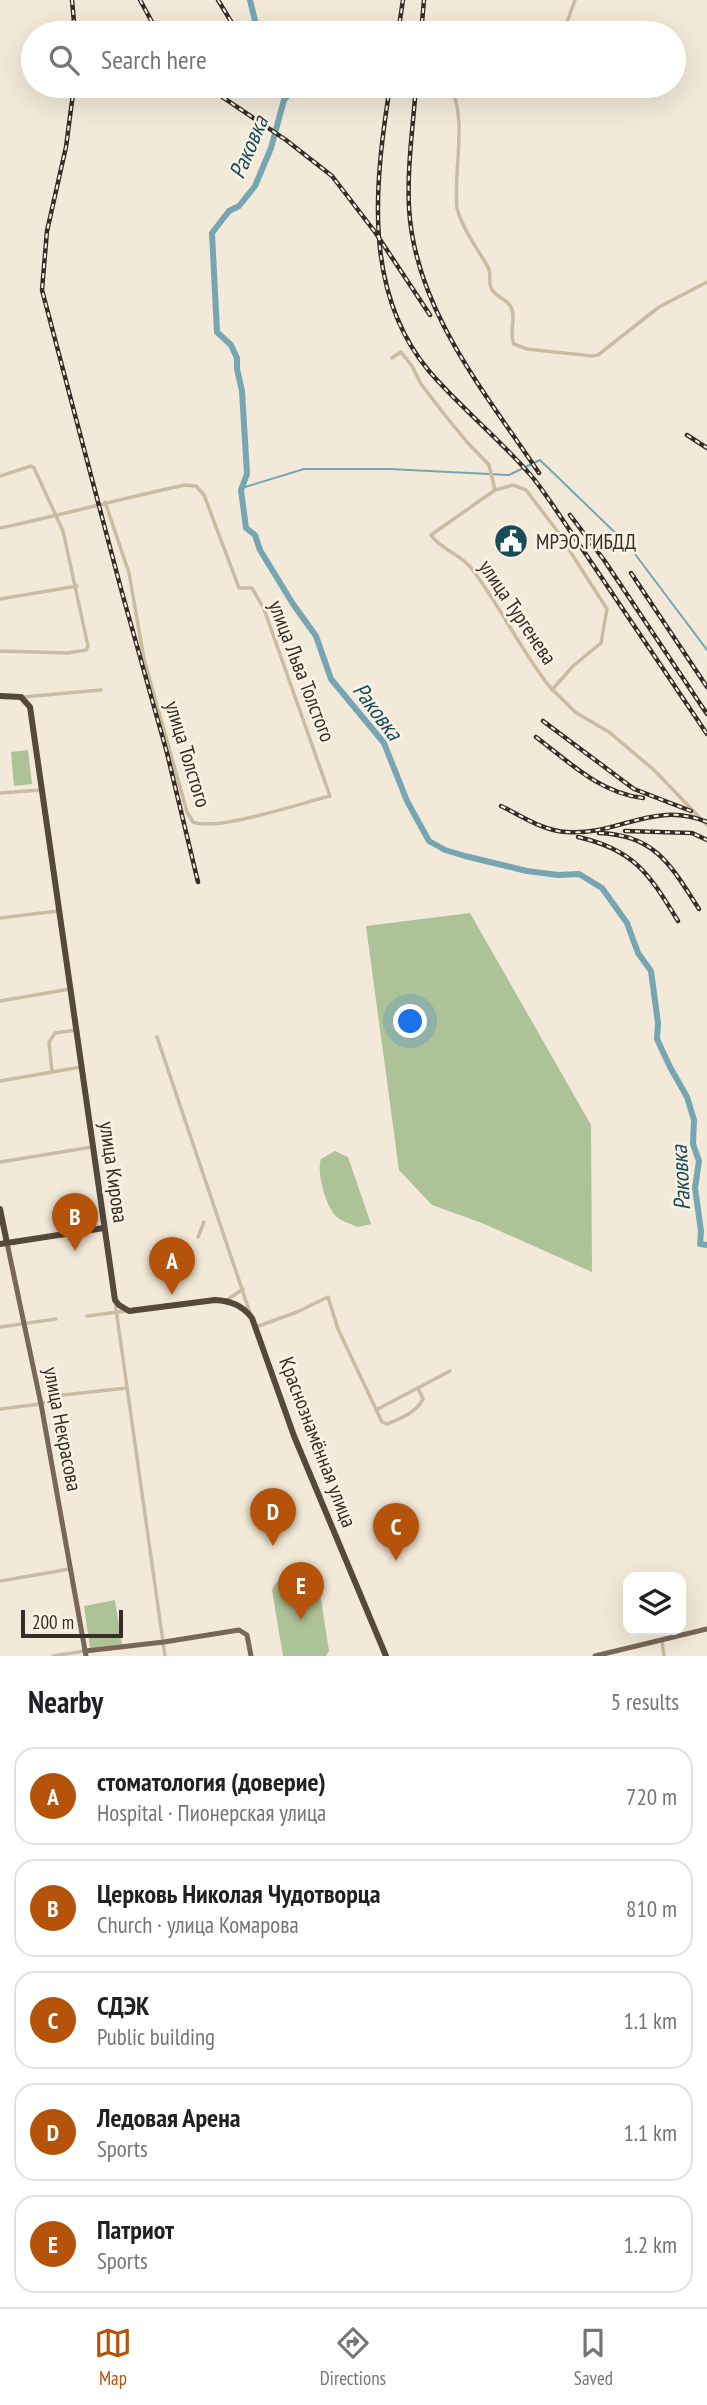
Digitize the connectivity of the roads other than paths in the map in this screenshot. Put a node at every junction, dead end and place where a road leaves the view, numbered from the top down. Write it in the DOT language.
graph roads {
  1 [pos="575,0"];
  2 [pos="568,21"];
  3 [pos="456,98"];
  4 [pos="707,282"];
  5 [pos="392,358"];
  6 [pos="0,476"];
  7 [pos="495,490"];
  8 [pos="105,502"];
  9 [pos="58,516"];
  10 [pos="0,528"];
  11 [pos="77,586"];
  12 [pos="0,599"];
  13 [pos="0,651"];
  14 [pos="101,690"];
  15 [pos="552,690"];
  16 [pos="0,696"];
  17 [pos="21,697"];
  18 [pos="41,790"];
  19 [pos="0,793"];
  20 [pos="330,796"];
  21 [pos="707,825"];
  22 [pos="58,911"];
  23 [pos="0,918"];
  24 [pos="70,989"];
  25 [pos="0,1001"];
  26 [pos="76,1030"];
  27 [pos="157,1037"];
  28 [pos="81,1067"];
  29 [pos="52,1072"];
  30 [pos="0,1081"];
  31 [pos="92,1147"];
  32 [pos="0,1162"];
  33 [pos="0,1209"];
  34 [pos="204,1222"];
  35 [pos="104,1228"];
  36 [pos="198,1237"];
  37 [pos="3,1243"];
  38 [pos="243,1289"];
  39 [pos="115,1300"];
  40 [pos="225,1301"];
  41 [pos="129,1311"];
  42 [pos="117,1312"];
  43 [pos="87,1316"];
  44 [pos="252,1318"];
  45 [pos="56,1319"];
  46 [pos="24,1323"];
  47 [pos="0,1327"];
  48 [pos="256,1327"];
  49 [pos="450,1371"];
  50 [pos="127,1388"];
  51 [pos="418,1388"];
  52 [pos="41,1404"];
  53 [pos="0,1409"];
  54 [pos="376,1410"];
  55 [pos="70,1569"];
  56 [pos="0,1581"];
  57 [pos="707,1629"];
  58 [pos="662,1640"];
  59 [pos="164,1642"];
  60 [pos="86,1653"];
  61 [pos="53,1656"];
  62 [pos="165,1656"];
  63 [pos="251,1656"];
  64 [pos="386,1656"];
  65 [pos="594,1656"];
  66 [pos="664,1656"];
  1 -- 2 [label="street"];
  3 -- 4 [label="street"];
  5 -- 7 [label="street"];
  6 -- 9 [label="street"];
  7 -- 15 [label="street, улица Тургенева"];
  7 -- 15 [label="street"];
  8 -- 9 [label="street, улица Льва Толстого"];
  8 -- 20 [label="street, улица Льва Толстого"];
  8 -- 20 [label="street, улица Толстого"];
  9 -- 10 [label="street, улица Льва Толстого"];
  9 -- 11 [label="street"];
  11 -- 12 [label="street"];
  11 -- 13 [label="street"];
  14 -- 17 [label="street"];
  15 -- 21 [label="street, улица Тургенева"];
  16 -- 17 [label="highway"];
  17 -- 18 [label="highway, улица Кирова"];
  18 -- 19 [label="street"];
  18 -- 22 [label="highway, улица Кирова"];
  22 -- 23 [label="street"];
  22 -- 24 [label="highway, улица Кирова"];
  24 -- 25 [label="street"];
  24 -- 26 [label="highway, улица Кирова"];
  26 -- 28 [label="highway, улица Кирова"];
  26 -- 29 [label="street"];
  27 -- 38 [label="street, Краснознамённая улица"];
  28 -- 29 [label="street"];
  28 -- 31 [label="highway, улица Кирова"];
  29 -- 30 [label="street"];
  31 -- 32 [label="street"];
  31 -- 35 [label="highway, улица Кирова"];
  33 -- 37 [label="highway, улица Некрасова"];
  34 -- 36 [label="street"];
  35 -- 37 [label="highway"];
  35 -- 39 [label="highway, улица Кирова"];
  37 -- 46 [label="main road, улица Некрасова"];
  38 -- 40 [label="street"];
  38 -- 44 [label="street, Краснознамённая улица"];
  39 -- 41 [label="highway"];
  39 -- 42 [label="street, улица Кирова"];
  40 -- 41 [label="highway"];
  40 -- 44 [label="highway, Краснознамённая улица"];
  41 -- 42 [label="street"];
  42 -- 43 [label="street"];
  42 -- 50 [label="street, улица Кирова"];
  44 -- 48 [label="highway, Краснознамённая улица"];
  45 -- 46 [label="street"];
  46 -- 47 [label="street"];
  46 -- 52 [label="main road, улица Некрасова"];
  48 -- 54 [label="street"];
  48 -- 64 [label="highway, Краснознамённая улица"];
  49 -- 51 [label="street"];
  50 -- 52 [label="street"];
  50 -- 59 [label="street, улица Кирова"];
  51 -- 54 [label="street"];
  51 -- 54 [label="street"];
  52 -- 53 [label="street"];
  52 -- 55 [label="main road, улица Некрасова"];
  55 -- 56 [label="street"];
  55 -- 60 [label="main road, улица Некрасова"];
  57 -- 58 [label="main road"];
  58 -- 65 [label="main road"];
  58 -- 66 [label="street"];
  59 -- 60 [label="main road"];
  59 -- 62 [label="street, улица Кирова"];
  59 -- 63 [label="main road"];
  60 -- 61 [label="street"];
}
